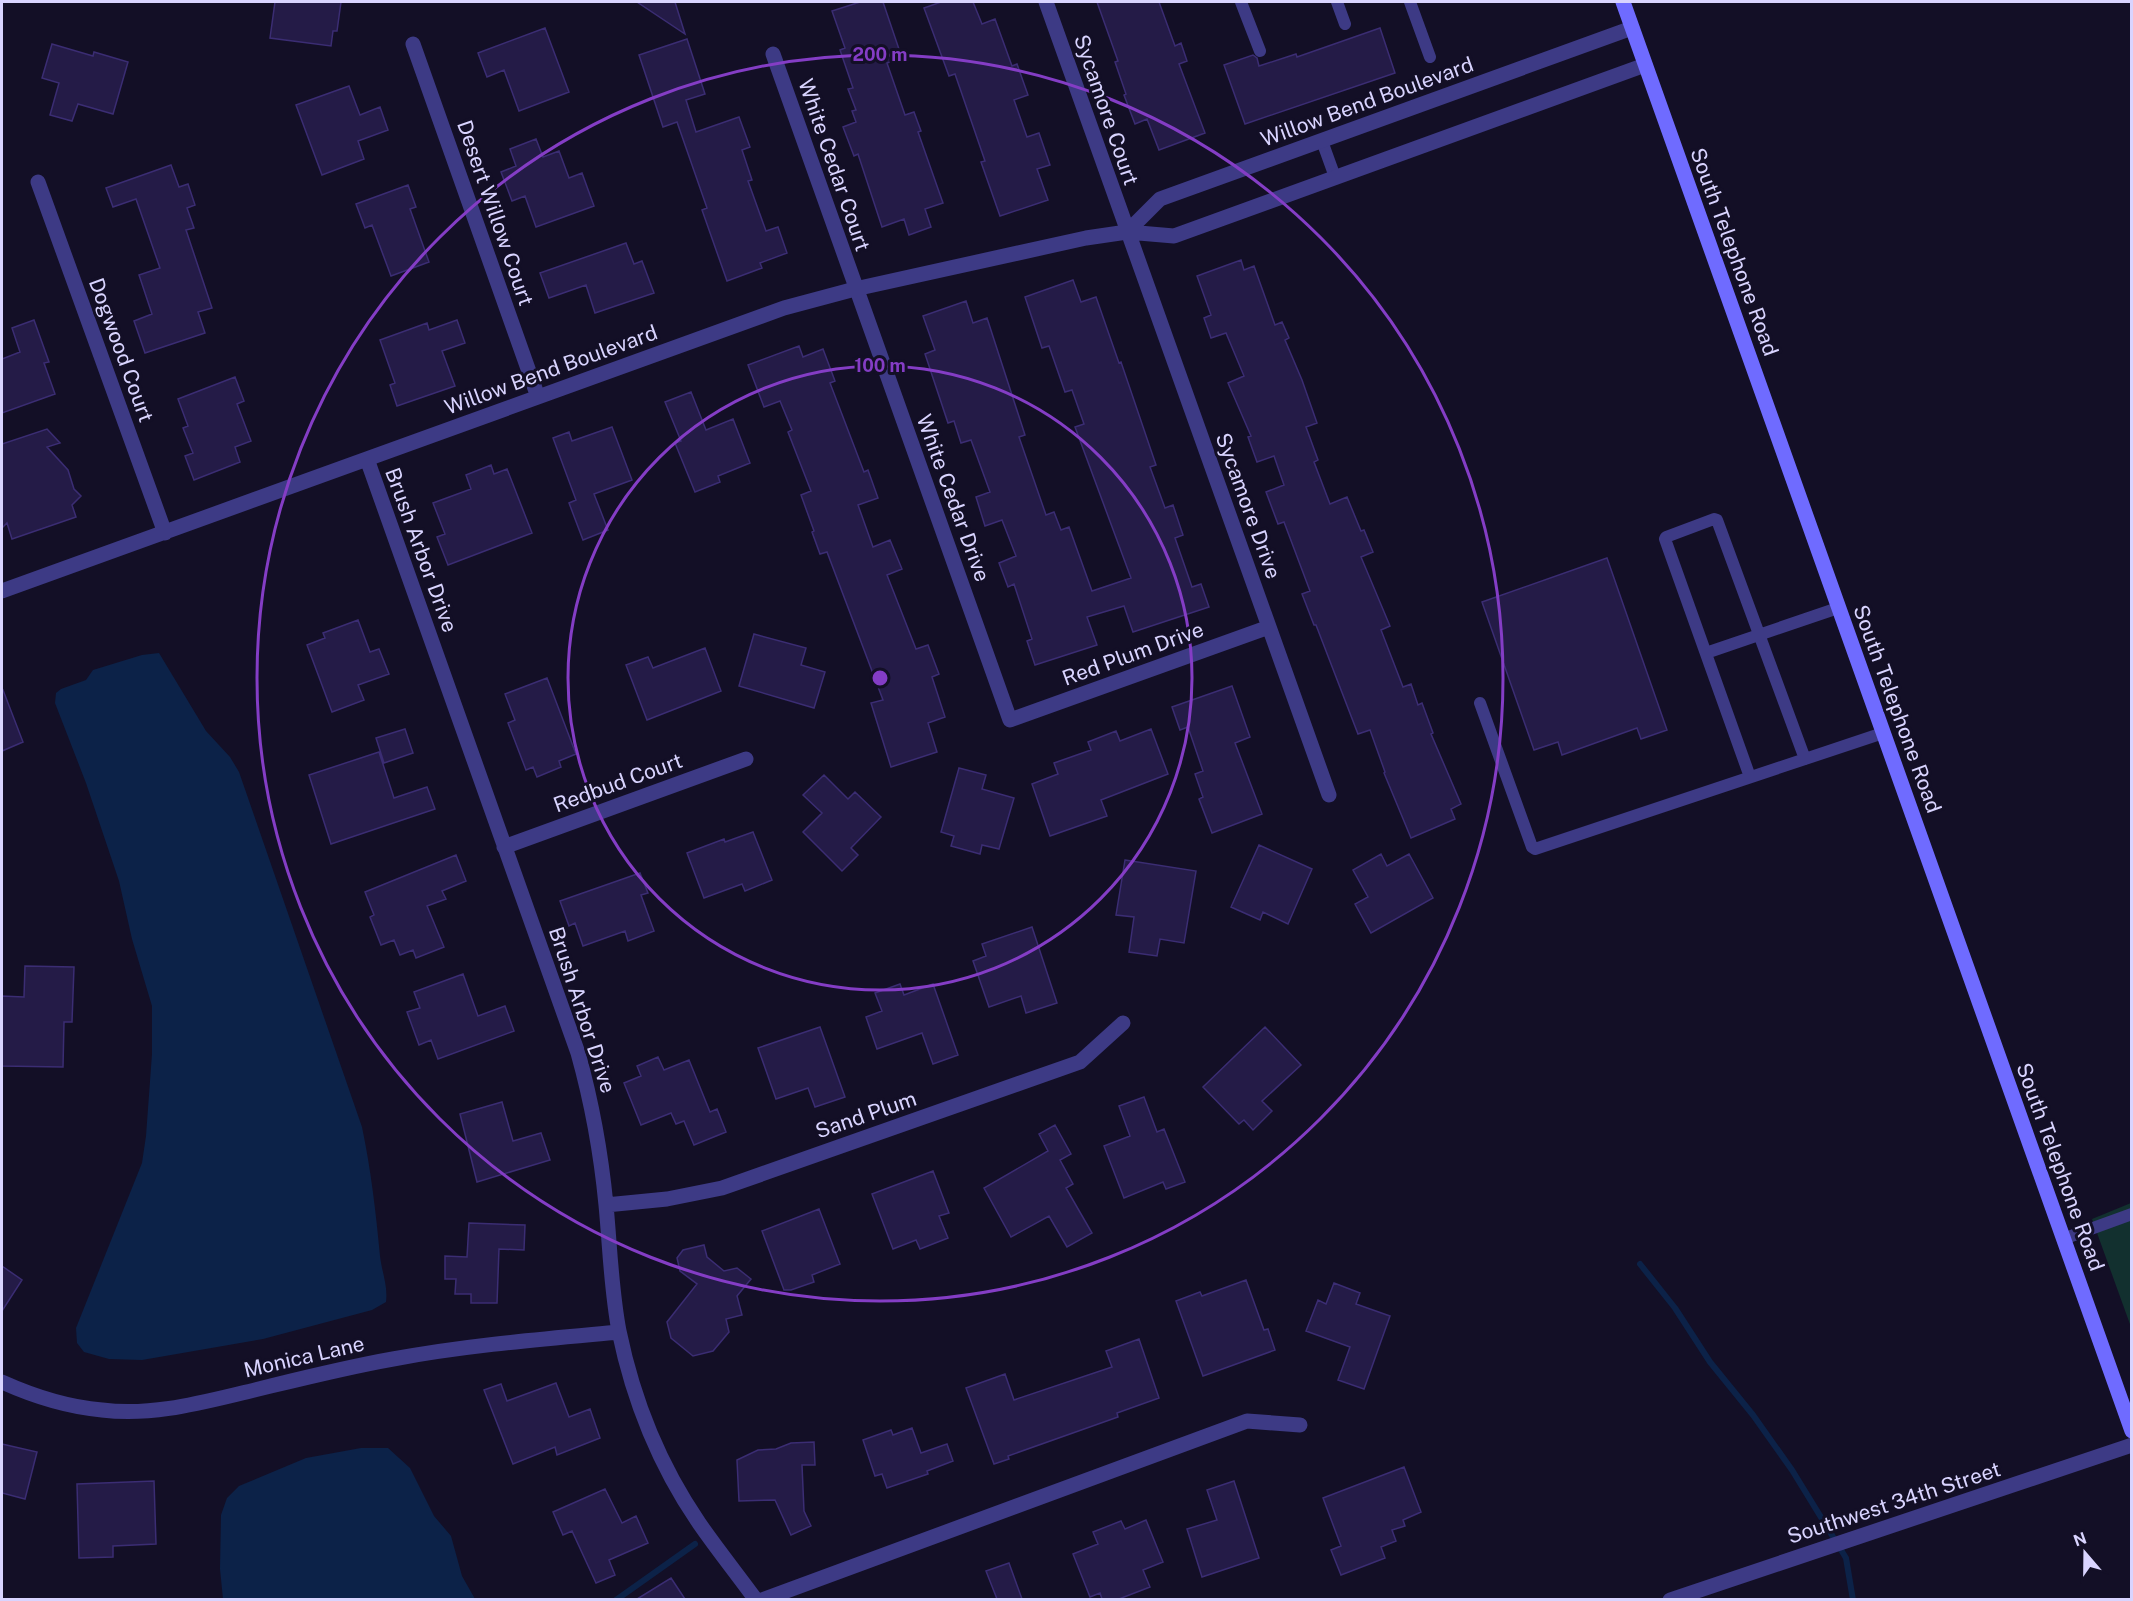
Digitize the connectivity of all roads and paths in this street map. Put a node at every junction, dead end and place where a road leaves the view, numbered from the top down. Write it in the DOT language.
graph roads {
  1 [pos="1046,2"];
  2 [pos="1241,2"];
  3 [pos="1337,2"];
  4 [pos="1410,2"];
  5 [pos="1623,2"];
  6 [pos="1345,24"];
  7 [pos="1632,28"];
  8 [pos="413,44"];
  9 [pos="1260,51"];
  10 [pos="773,54"];
  11 [pos="1430,57"];
  12 [pos="1645,65"];
  13 [pos="1322,141"];
  14 [pos="1335,177"];
  15 [pos="38,182"];
  16 [pos="1127,231"];
  17 [pos="855,290"];
  18 [pos="538,397"];
  19 [pos="367,459"];
  20 [pos="165,533"];
  21 [pos="2,591"];
  22 [pos="1838,608"];
  23 [pos="1269,627"];
  24 [pos="1760,635"];
  25 [pos="1706,653"];
  26 [pos="1480,703"];
  27 [pos="1010,720"];
  28 [pos="1883,733"];
  29 [pos="746,759"];
  30 [pos="1805,759"];
  31 [pos="1750,777"];
  32 [pos="1329,795"];
  33 [pos="504,847"];
  34 [pos="1123,1023"];
  35 [pos="606,1205"];
  36 [pos="2132,1214"];
  37 [pos="2063,1239"];
  38 [pos="619,1332"];
  39 [pos="2,1382"];
  40 [pos="1300,1425"];
  41 [pos="2132,1431"];
  42 [pos="2132,1445"];
  43 [pos="756,1599"];
  44 [pos="762,1599"];
  45 [pos="1670,1599"];
  1 -- 16 [label="street, Sycamore Court"];
  2 -- 9 [label="lane"];
  3 -- 6 [label="lane"];
  4 -- 11 [label="lane"];
  5 -- 7 [label="main road, South Telephone Road"];
  7 -- 12 [label="main road, South Telephone Road"];
  7 -- 13 [label="street, Willow Bend Boulevard"];
  8 -- 18 [label="street, Desert Willow Court"];
  10 -- 17 [label="street, White Cedar Court"];
  12 -- 14 [label="street, Willow Bend Boulevard"];
  12 -- 22 [label="main road, South Telephone Road"];
  13 -- 14 [label="lane"];
  13 -- 16 [label="street, Willow Bend Boulevard"];
  14 -- 16 [label="street, Willow Bend Boulevard"];
  15 -- 20 [label="street, Dogwood Court"];
  16 -- 17 [label="street, Willow Bend Boulevard"];
  16 -- 23 [label="street, Sycamore Drive"];
  17 -- 18 [label="street, Willow Bend Boulevard"];
  17 -- 27 [label="street, White Cedar Drive"];
  18 -- 19 [label="street, Willow Bend Boulevard"];
  19 -- 20 [label="street, Willow Bend Boulevard"];
  19 -- 33 [label="street, Brush Arbor Drive"];
  20 -- 21 [label="street, Willow Bend Boulevard"];
  22 -- 24 [label="lane"];
  22 -- 28 [label="main road, South Telephone Road"];
  23 -- 27 [label="street, Red Plum Drive"];
  23 -- 32 [label="street, Sycamore Drive"];
  24 -- 25 [label="lane"];
  24 -- 25 [label="lane"];
  24 -- 30 [label="lane"];
  25 -- 31 [label="lane"];
  26 -- 31 [label="lane"];
  28 -- 30 [label="lane"];
  28 -- 37 [label="main road, South Telephone Road"];
  29 -- 33 [label="street, Redbud Court"];
  30 -- 31 [label="lane"];
  33 -- 35 [label="street, Brush Arbor Drive"];
  34 -- 35 [label="street, Sand Plum"];
  35 -- 38 [label="street, Brush Arbor Drive"];
  36 -- 37 [label="lane"];
  37 -- 41 [label="main road, South Telephone Road"];
  38 -- 39 [label="street, Monica Lane"];
  38 -- 43 [label="street, Brush Arbor Drive"];
  40 -- 44 [label="street"];
  42 -- 45 [label="street, Southwest 34th Street"];
}
